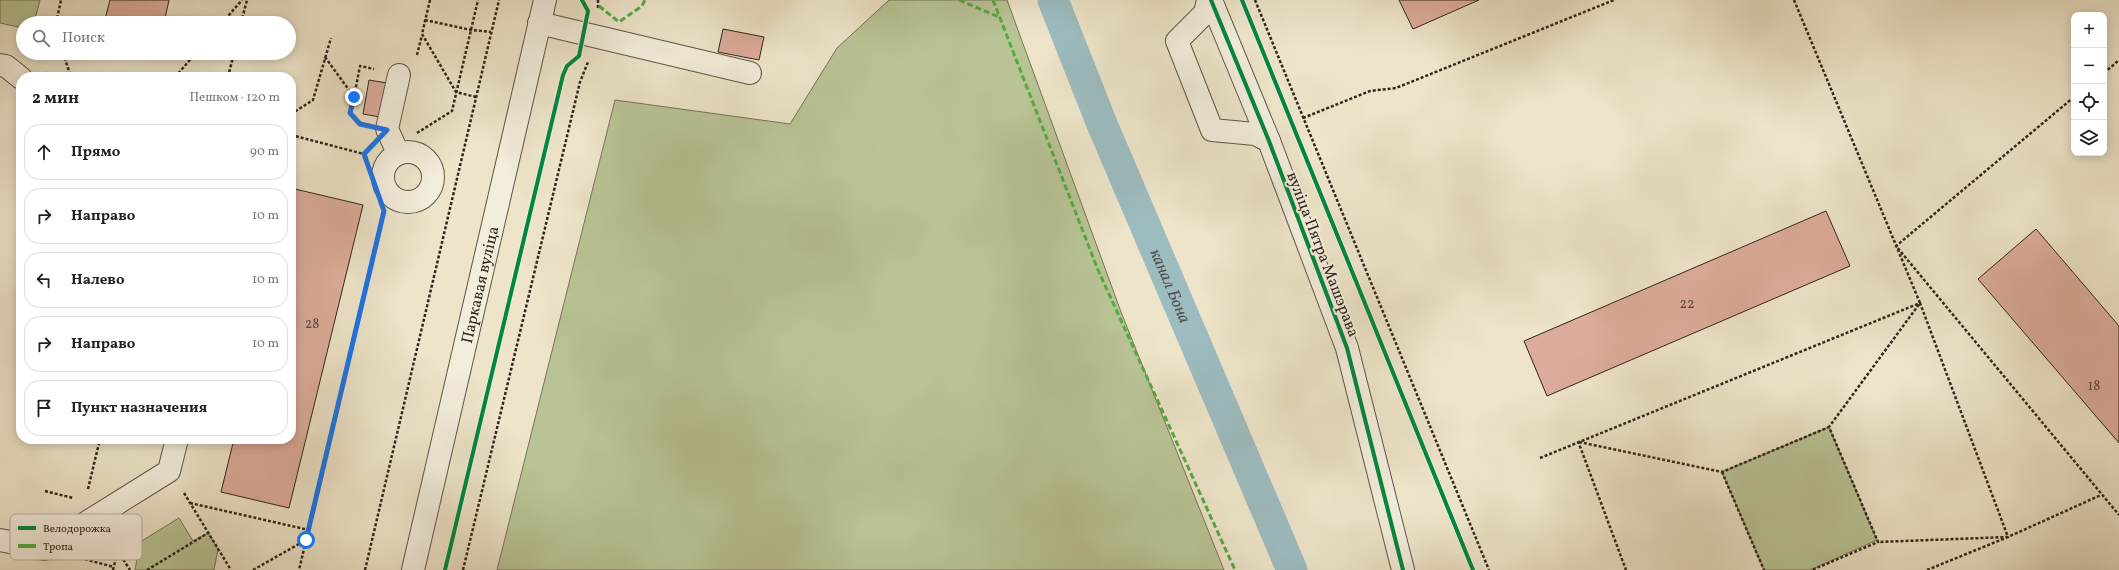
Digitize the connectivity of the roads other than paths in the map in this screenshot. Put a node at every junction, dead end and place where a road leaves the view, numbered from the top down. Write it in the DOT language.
graph roads {
  1 [pos="545,0"];
  2 [pos="1208,0"];
  3 [pos="1211,0"];
  4 [pos="539,23"];
  5 [pos="0,65"];
  6 [pos="750,73"];
  7 [pos="16,74"];
  8 [pos="398,75"];
  9 [pos="1269,141"];
  10 [pos="398,152"];
  11 [pos="176,444"];
  12 [pos="100,514"];
  13 [pos="0,540"];
  14 [pos="10,542"];
  15 [pos="413,570"];
  16 [pos="1403,570"];
  1 -- 4 [label="street, Паркавая вуліца"];
  2 -- 9 [label="street"];
  3 -- 9 [label="street, вуліца Пятра Машэрава"];
  4 -- 6 [label="street"];
  4 -- 15 [label="street, Паркавая вуліца"];
  5 -- 7 [label="street"];
  8 -- 10 [label="street"];
  9 -- 16 [label="street, вуліца Пятра Машэрава"];
  10 -- 10 [label="street"];
  11 -- 12 [label="street"];
  13 -- 14 [label="street"];
}
